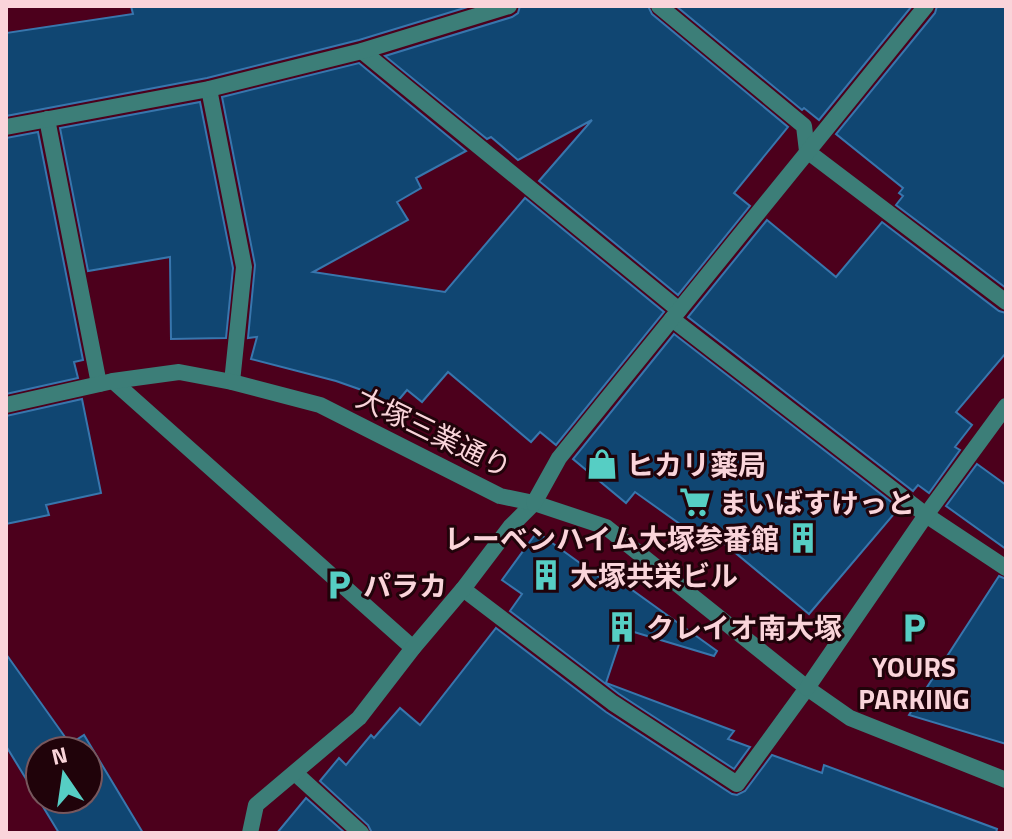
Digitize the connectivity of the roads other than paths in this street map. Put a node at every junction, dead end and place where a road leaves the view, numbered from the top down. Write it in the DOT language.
graph roads {
  1 [pos="509,6"];
  2 [pos="659,6"];
  3 [pos="926,6"];
  4 [pos="362,51"];
  5 [pos="209,89"];
  6 [pos="47,119"];
  7 [pos="6,127"];
  8 [pos="807,151"];
  9 [pos="1006,302"];
  10 [pos="676,315"];
  11 [pos="106,382"];
  12 [pos="232,382"];
  13 [pos="6,405"];
  14 [pos="1006,406"];
  15 [pos="534,503"];
  16 [pos="926,515"];
  17 [pos="1006,568"];
  18 [pos="463,589"];
  19 [pos="413,648"];
  20 [pos="807,688"];
  21 [pos="295,773"];
  22 [pos="1006,780"];
  23 [pos="250,833"];
  24 [pos="361,833"];
  1 -- 4 [label="street"];
  2 -- 8 [label="street"];
  3 -- 8 [label="street"];
  4 -- 5 [label="street"];
  4 -- 10 [label="street"];
  5 -- 6 [label="street"];
  5 -- 12 [label="street"];
  6 -- 7 [label="street"];
  6 -- 11 [label="street"];
  8 -- 9 [label="street"];
  8 -- 10 [label="street"];
  10 -- 15 [label="street"];
  10 -- 16 [label="street"];
  11 -- 12 [label="street, 大塚三業通り"];
  11 -- 13 [label="street, 大塚三業通り"];
  11 -- 19 [label="street"];
  12 -- 15 [label="street, 大塚三業通り"];
  14 -- 16 [label="street"];
  15 -- 18 [label="street"];
  15 -- 20 [label="street, 大塚三業通り"];
  16 -- 17 [label="street"];
  16 -- 20 [label="street"];
  18 -- 19 [label="street"];
  18 -- 20 [label="street"];
  19 -- 21 [label="street"];
  20 -- 22 [label="street, 大塚三業通り"];
  21 -- 23 [label="street"];
  21 -- 24 [label="street"];
}
